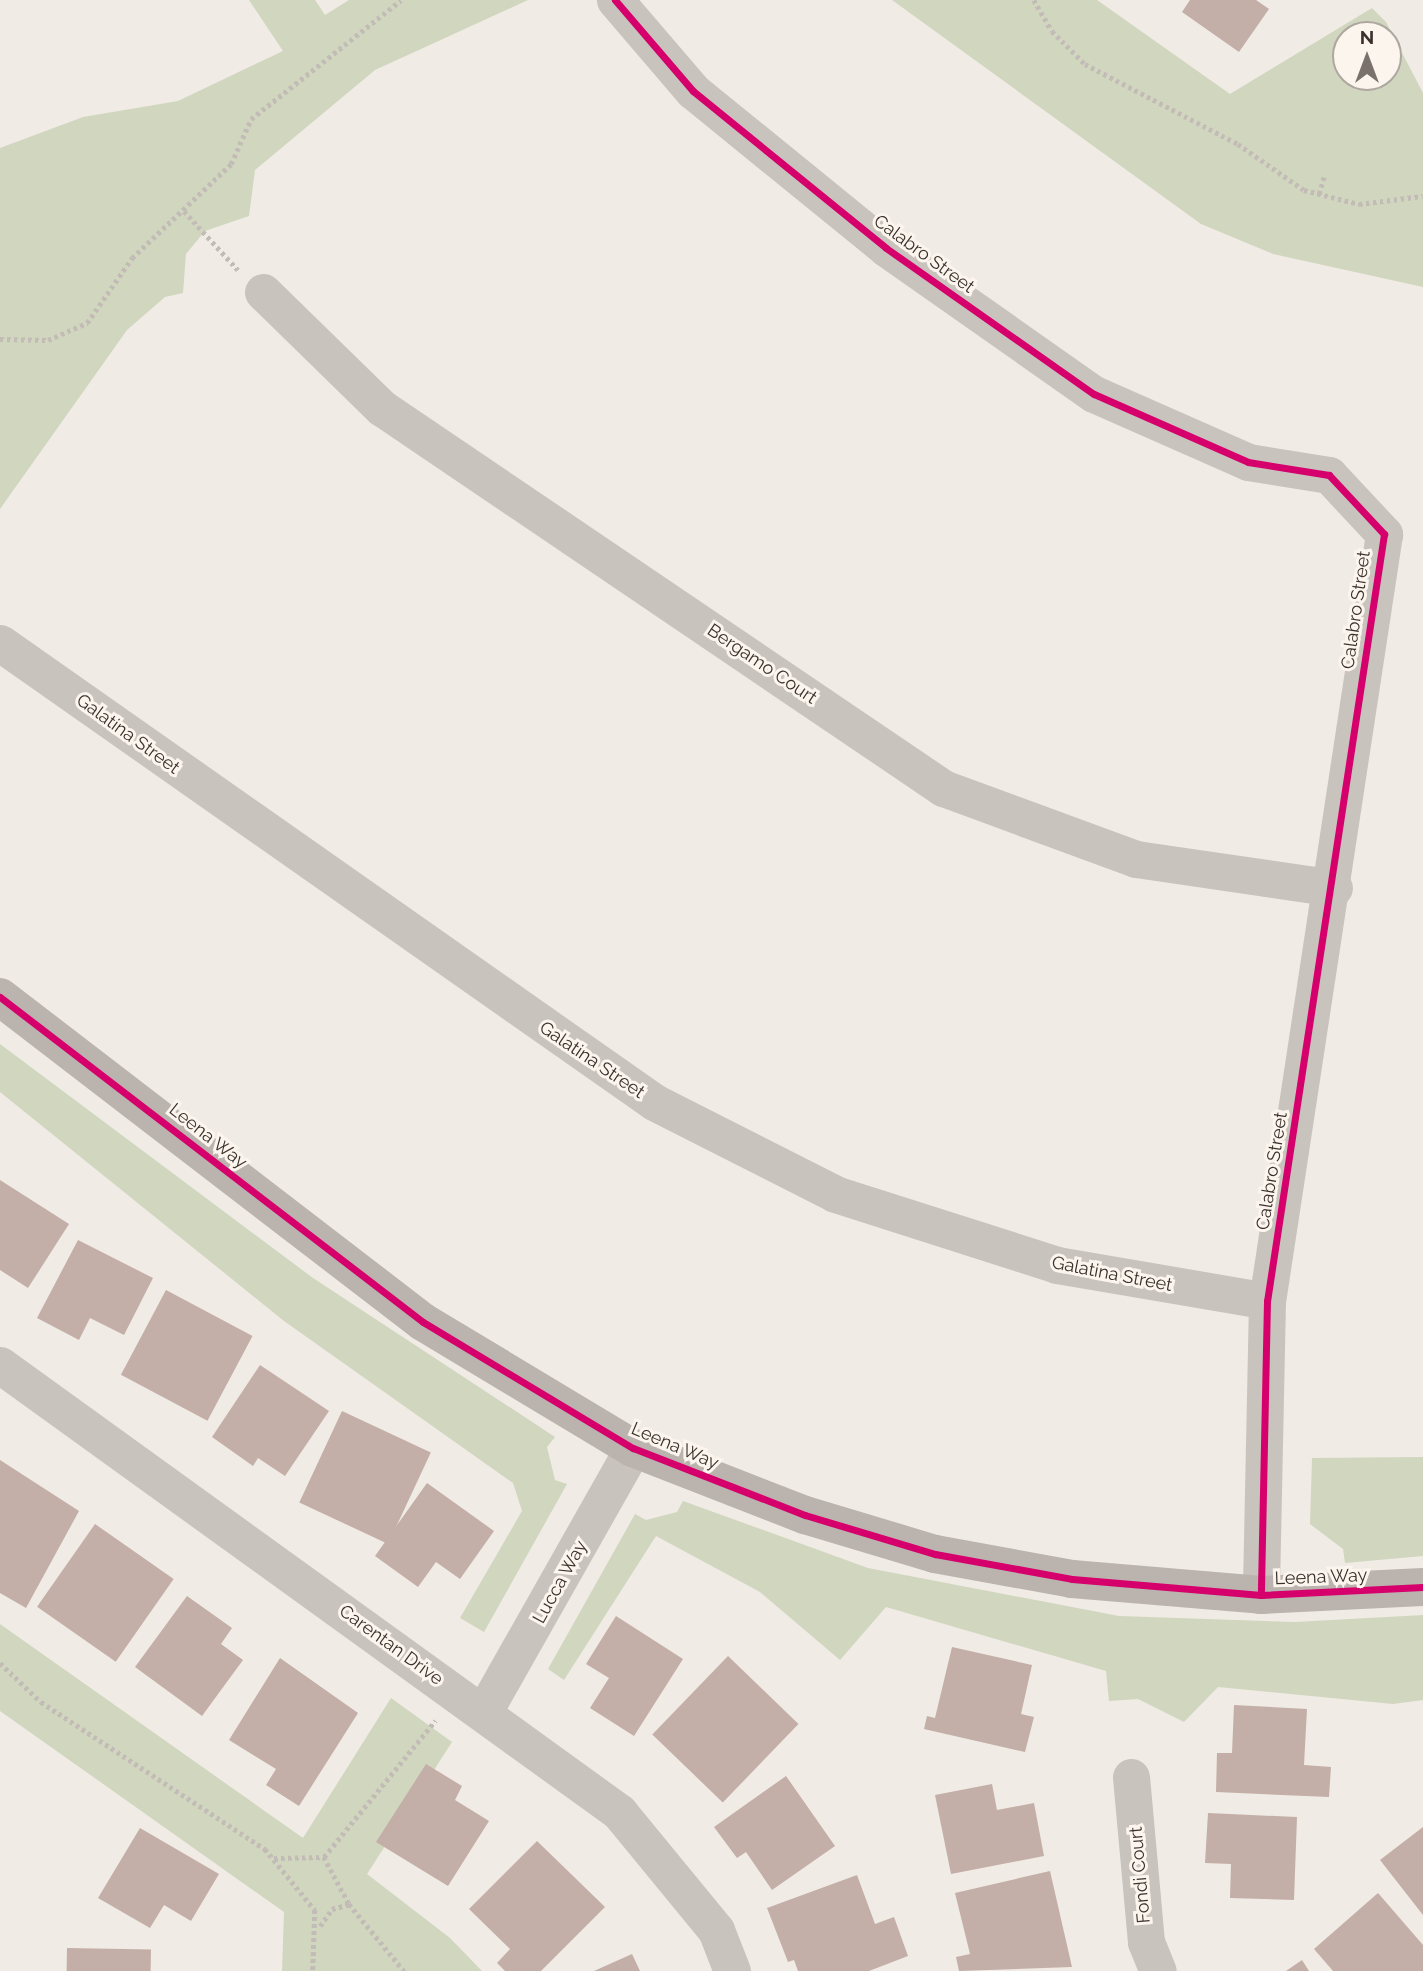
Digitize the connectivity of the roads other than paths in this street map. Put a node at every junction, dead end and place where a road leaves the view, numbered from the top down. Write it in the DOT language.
graph roads {
  1 [pos="615,0"];
  2 [pos="263,292"];
  3 [pos="0,643"];
  4 [pos="1334,888"];
  5 [pos="0,997"];
  6 [pos="1267,1301"];
  7 [pos="0,1365"];
  8 [pos="633,1448"];
  9 [pos="1423,1587"];
  10 [pos="1261,1595"];
  11 [pos="483,1713"];
  12 [pos="1131,1777"];
  13 [pos="733,1971"];
  14 [pos="1158,1971"];
  1 -- 4 [label="street, Calabro Street"];
  2 -- 4 [label="street, Bergamo Court"];
  3 -- 6 [label="street, Galatina Street"];
  4 -- 6 [label="street, Calabro Street"];
  5 -- 8 [label="street, Leena Way"];
  6 -- 10 [label="street, Calabro Street"];
  7 -- 11 [label="street, Carentan Drive"];
  8 -- 10 [label="street, Leena Way"];
  8 -- 11 [label="street, Lucca Way"];
  9 -- 10 [label="street, Leena Way"];
  11 -- 13 [label="street, Carentan Drive"];
  12 -- 14 [label="street, Fondi Court"];
}
